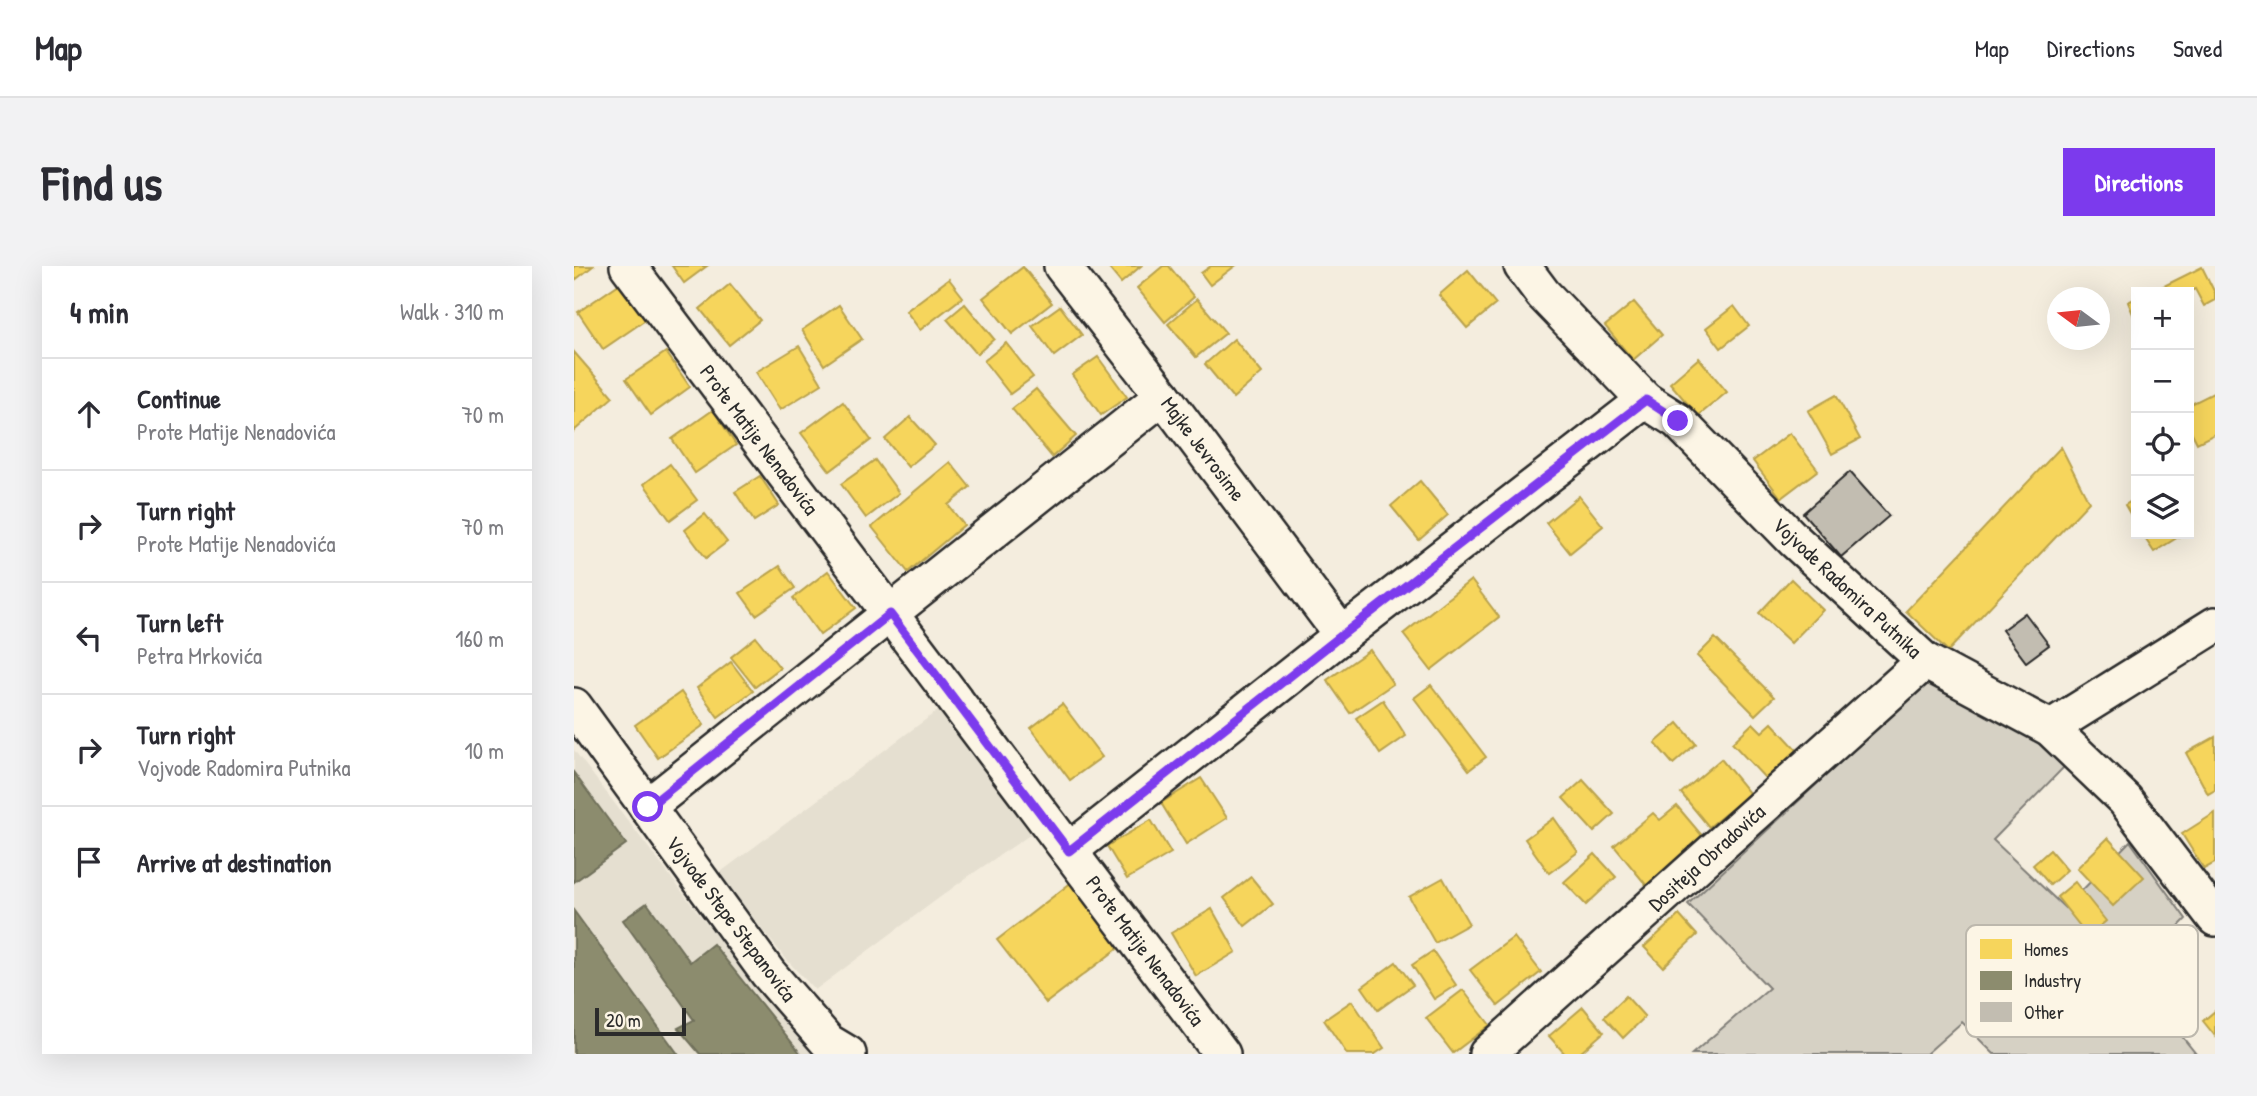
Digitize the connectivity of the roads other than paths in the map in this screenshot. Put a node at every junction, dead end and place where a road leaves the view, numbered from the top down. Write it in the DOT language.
graph roads {
  1 [pos="628,266"];
  2 [pos="1062,266"];
  3 [pos="1522,266"];
  4 [pos="1163,396"];
  5 [pos="1646,400"];
  6 [pos="890,614"];
  7 [pos="2215,625"];
  8 [pos="1342,635"];
  9 [pos="1925,661"];
  10 [pos="574,706"];
  11 [pos="2050,728"];
  12 [pos="648,807"];
  13 [pos="1069,851"];
  14 [pos="2215,918"];
  15 [pos="848,1054"];
  16 [pos="1222,1054"];
  17 [pos="1487,1054"];
  1 -- 6 [label="street, Prote Matije Nenadovića"];
  2 -- 4 [label="street, Majke Jevrosime"];
  3 -- 5 [label="street, Vojvode Radomira Putnika"];
  4 -- 6 [label="street"];
  4 -- 8 [label="street, Majke Jevrosime"];
  5 -- 8 [label="street"];
  5 -- 9 [label="street, Vojvode Radomira Putnika"];
  6 -- 12 [label="street"];
  6 -- 13 [label="street, Prote Matije Nenadovića"];
  7 -- 11 [label="street"];
  8 -- 13 [label="street"];
  9 -- 11 [label="street, Vojvode Radomira Putnika"];
  9 -- 17 [label="street, Dositeja Obradovića"];
  10 -- 12 [label="street, Vojvode Stepe Stepanovića"];
  11 -- 14 [label="street, Vojvode Radomira Putnika"];
  12 -- 15 [label="street, Vojvode Stepe Stepanovića"];
  13 -- 16 [label="street, Prote Matije Nenadovića"];
}
